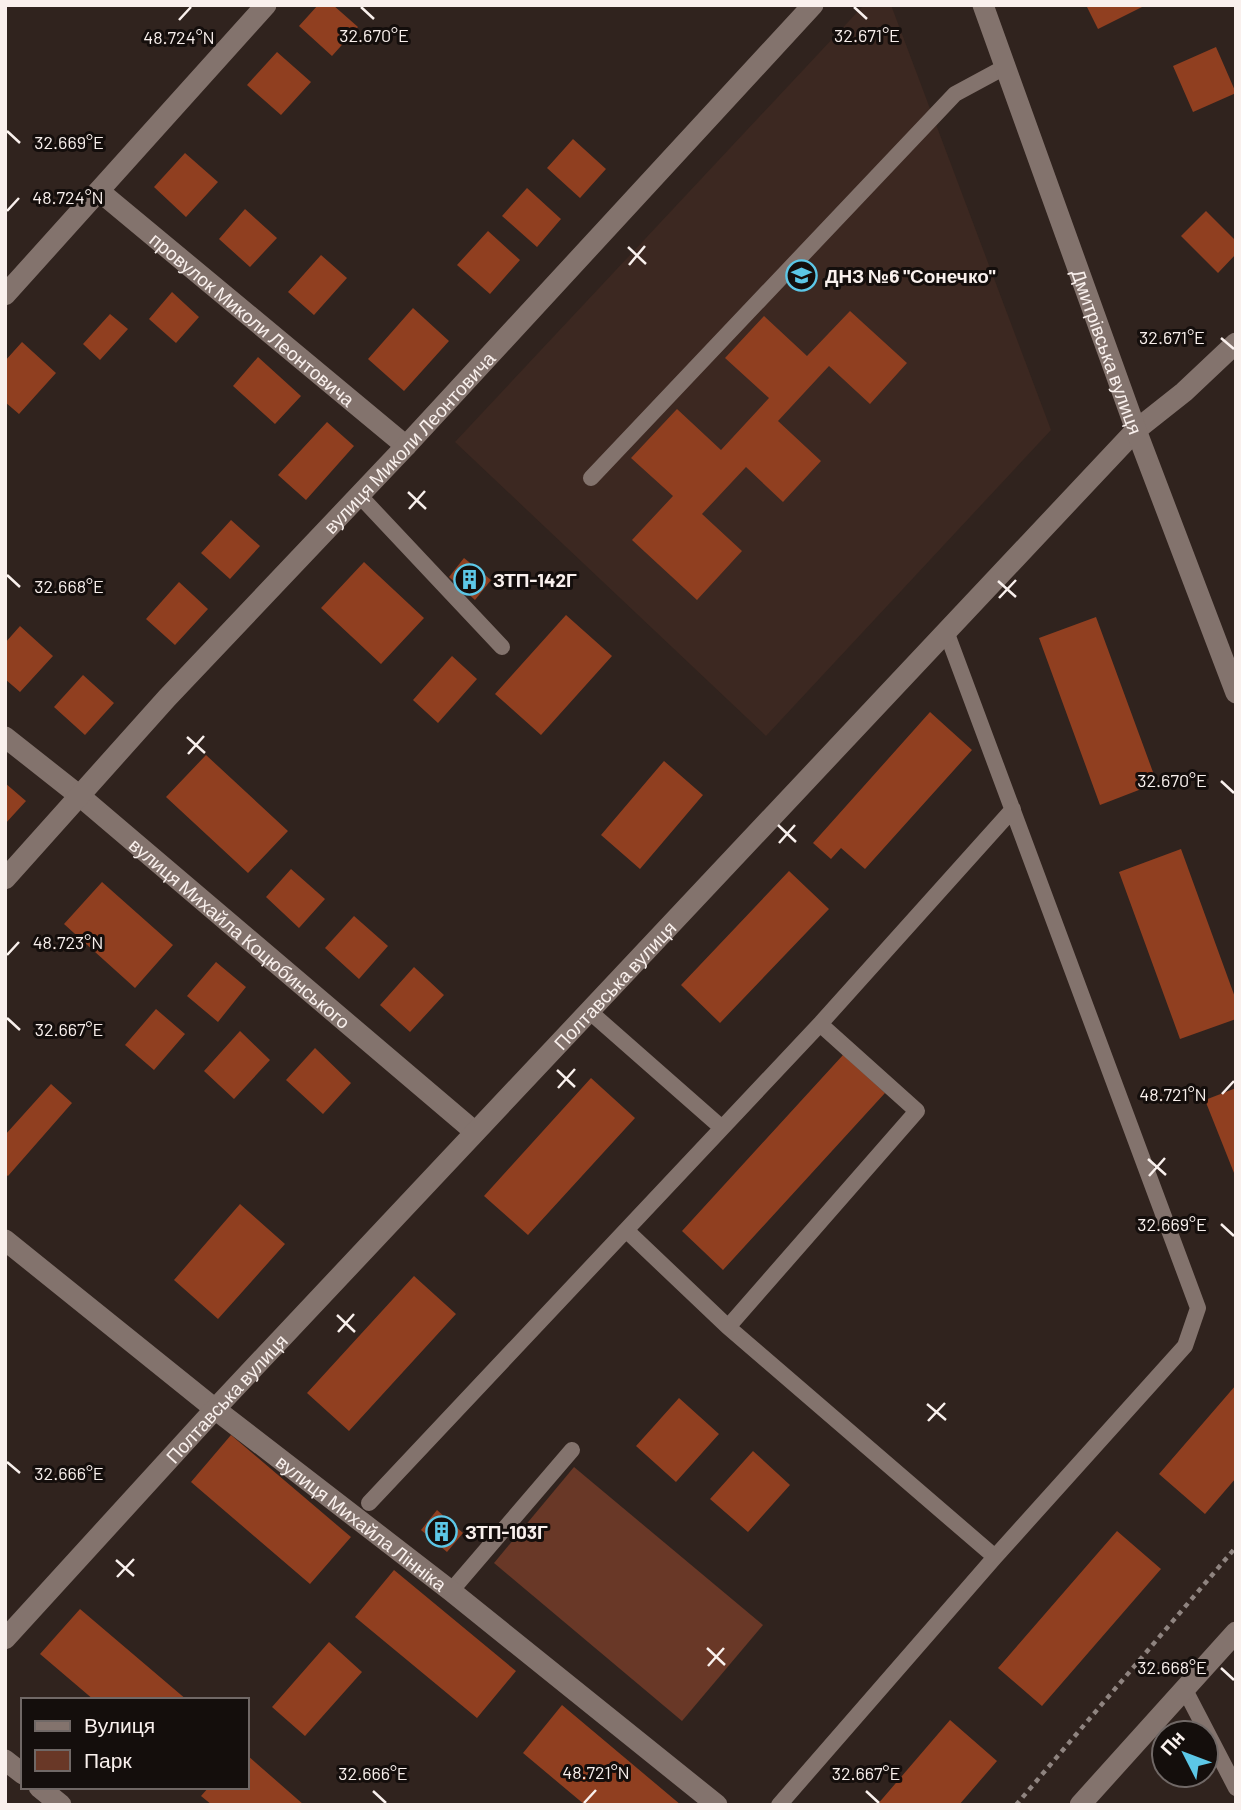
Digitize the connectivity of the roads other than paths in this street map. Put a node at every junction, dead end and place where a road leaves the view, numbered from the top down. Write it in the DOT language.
graph roads {
  1 [pos="266,5"];
  2 [pos="813,5"];
  3 [pos="983,5"];
  4 [pos="1005,66"];
  5 [pos="99,191"];
  6 [pos="5,295"];
  7 [pos="1236,343"];
  8 [pos="1136,430"];
  9 [pos="405,446"];
  10 [pos="592,478"];
  11 [pos="359,495"];
  12 [pos="946,631"];
  13 [pos="502,647"];
  14 [pos="1236,693"];
  15 [pos="5,737"];
  16 [pos="81,797"];
  17 [pos="1013,808"];
  18 [pos="5,879"];
  19 [pos="589,1011"];
  20 [pos="820,1024"];
  21 [pos="722,1128"];
  22 [pos="475,1132"];
  23 [pos="626,1230"];
  24 [pos="5,1240"];
  25 [pos="728,1327"];
  26 [pos="215,1409"];
  27 [pos="572,1450"];
  28 [pos="369,1503"];
  29 [pos="995,1557"];
  30 [pos="450,1591"];
  31 [pos="1236,1632"];
  32 [pos="5,1639"];
  33 [pos="1185,1690"];
  34 [pos="5,1760"];
  35 [pos="21,1772"];
  36 [pos="1236,1788"];
  37 [pos="41,1789"];
  38 [pos="61,1805"];
  39 [pos="717,1805"];
  40 [pos="779,1805"];
  41 [pos="1080,1805"];
  1 -- 5 [label="street"];
  2 -- 9 [label="street, вулиця Миколи Леонтовича"];
  3 -- 4 [label="street, Дмитрівська вулиця"];
  4 -- 8 [label="street, Дмитрівська вулиця"];
  4 -- 10 [label="lane"];
  5 -- 6 [label="street"];
  5 -- 9 [label="street, провулок Миколи Леонтовича"];
  7 -- 8 [label="street, Полтавська вулиця"];
  8 -- 12 [label="street, Полтавська вулиця"];
  8 -- 14 [label="street, Дмитрівська вулиця"];
  9 -- 11 [label="street, вулиця Миколи Леонтовича"];
  11 -- 13 [label="lane"];
  11 -- 16 [label="street, вулиця Миколи Леонтовича"];
  12 -- 17 [label="lane"];
  12 -- 19 [label="street, Полтавська вулиця"];
  15 -- 16 [label="street, вулиця Михайла Коцюбинського"];
  16 -- 18 [label="street, вулиця Миколи Леонтовича"];
  16 -- 22 [label="street, вулиця Михайла Коцюбинського"];
  17 -- 20 [label="lane"];
  17 -- 29 [label="lane"];
  19 -- 21 [label="lane"];
  19 -- 22 [label="street, Полтавська вулиця"];
  20 -- 21 [label="lane"];
  20 -- 25 [label="lane"];
  21 -- 23 [label="lane"];
  22 -- 26 [label="street, Полтавська вулиця"];
  23 -- 25 [label="lane"];
  23 -- 28 [label="lane"];
  24 -- 26 [label="street, вулиця Михайла Лінніка"];
  25 -- 29 [label="lane"];
  26 -- 30 [label="street, вулиця Михайла Лінніка"];
  26 -- 32 [label="street, Полтавська вулиця"];
  27 -- 30 [label="lane"];
  29 -- 40 [label="lane"];
  30 -- 39 [label="street, вулиця Михайла Лінніка"];
  31 -- 33 [label="street"];
  33 -- 36 [label="lane"];
  33 -- 41 [label="street"];
  34 -- 35 [label="street"];
  37 -- 38 [label="street"];
}
